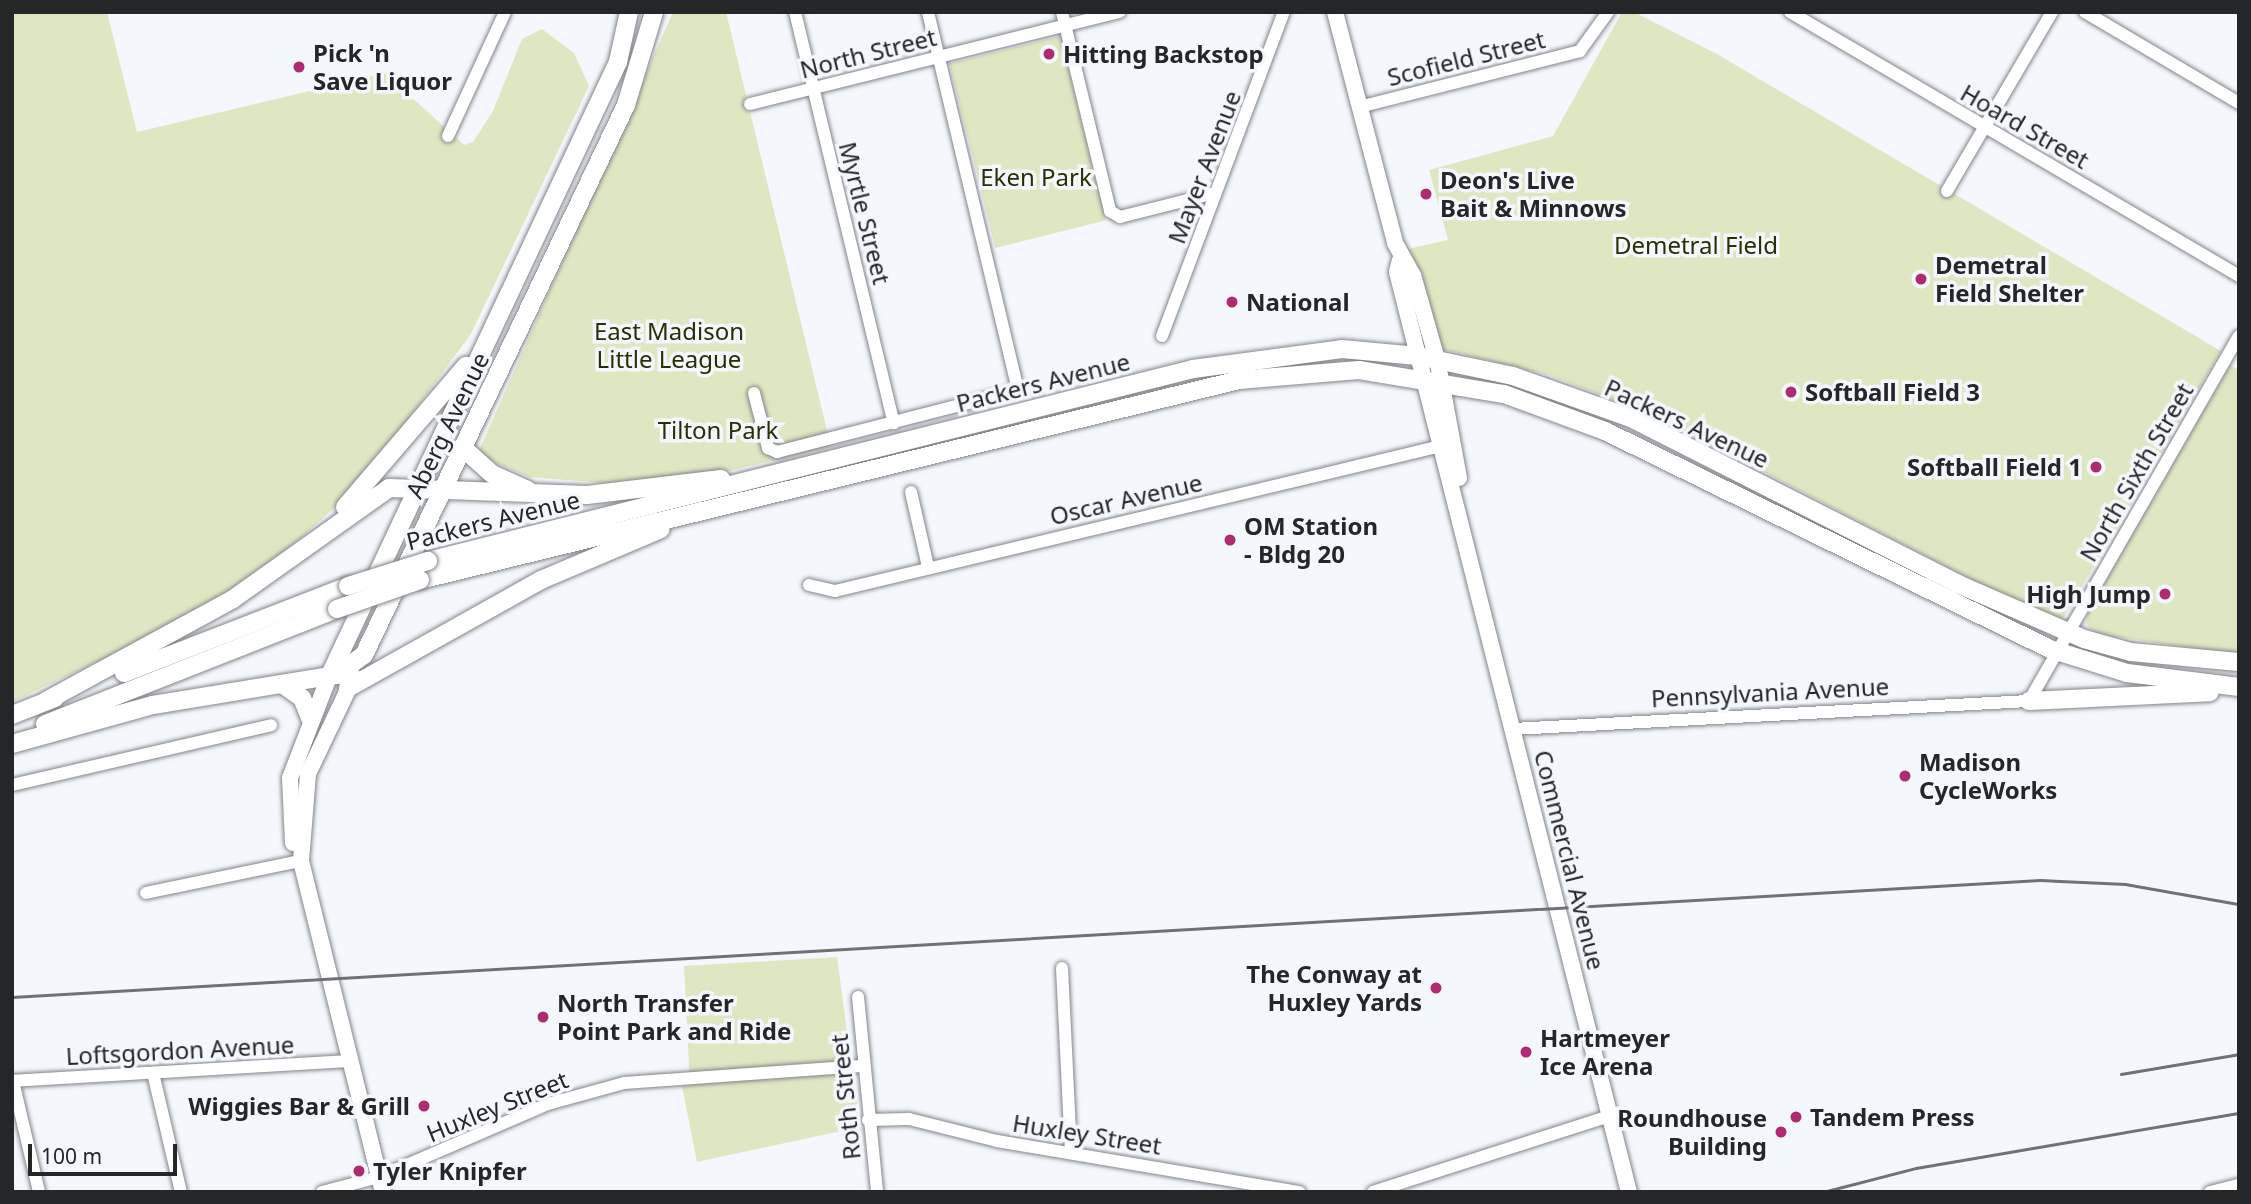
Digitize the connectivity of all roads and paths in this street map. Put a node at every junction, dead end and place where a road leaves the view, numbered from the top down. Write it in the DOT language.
graph roads {
  1 [pos="505,12"];
  2 [pos="629,12"];
  3 [pos="654,12"];
  4 [pos="795,12"];
  5 [pos="928,12"];
  6 [pos="1062,12"];
  7 [pos="1120,12"];
  8 [pos="1284,12"];
  9 [pos="1608,12"];
  10 [pos="1790,12"];
  11 [pos="2052,12"];
  12 [pos="2085,12"];
  13 [pos="1336,13"];
  14 [pos="1065,26"];
  15 [pos="939,57"];
  16 [pos="813,88"];
  17 [pos="2239,103"];
  18 [pos="750,104"];
  19 [pos="1359,107"];
  20 [pos="1985,127"];
  21 [pos="449,136"];
  22 [pos="1947,191"];
  23 [pos="1214,192"];
  24 [pos="1400,260"];
  25 [pos="2239,276"];
  26 [pos="2239,336"];
  27 [pos="1162,337"];
  28 [pos="485,341"];
  29 [pos="1418,356"];
  30 [pos="1437,359"];
  31 [pos="1424,377"];
  32 [pos="1442,381"];
  33 [pos="754,393"];
  34 [pos="894,424"];
  35 [pos="1447,444"];
  36 [pos="462,447"];
  37 [pos="780,472"];
  38 [pos="417,489"];
  39 [pos="441,490"];
  40 [pos="911,492"];
  41 [pos="545,493"];
  42 [pos="720,508"];
  43 [pos="397,534"];
  44 [pos="288,558"];
  45 [pos="928,567"];
  46 [pos="809,585"];
  47 [pos="2066,632"];
  48 [pos="2053,650"];
  49 [pos="365,652"];
  50 [pos="407,656"];
  51 [pos="2239,662"];
  52 [pos="329,677"];
  53 [pos="282,684"];
  54 [pos="348,688"];
  55 [pos="2239,688"];
  56 [pos="46,701"];
  57 [pos="2029,701"];
  58 [pos="12,715"];
  59 [pos="310,719"];
  60 [pos="271,724"];
  61 [pos="1513,729"];
  62 [pos="12,737"];
  63 [pos="12,744"];
  64 [pos="12,785"];
  65 [pos="301,861"];
  66 [pos="146,893"];
  67 [pos="1062,968"];
  68 [pos="858,997"];
  69 [pos="347,1061"];
  70 [pos="861,1066"];
  71 [pos="153,1073"];
  72 [pos="13,1081"];
  73 [pos="1611,1116"];
  74 [pos="868,1120"];
  75 [pos="1071,1153"];
  76 [pos="376,1185"];
  77 [pos="2239,1185"];
  78 [pos="2215,1191"];
  79 [pos="39,1192"];
  80 [pos="181,1192"];
  81 [pos="322,1192"];
  82 [pos="877,1192"];
  83 [pos="1300,1192"];
  84 [pos="1373,1192"];
  85 [pos="1629,1192"];
  1 -- 21 [label="street"];
  2 -- 28 [label="main road, Aberg Avenue"];
  3 -- 36 [label="main road, Aberg Avenue"];
  4 -- 16 [label="street, Myrtle Street"];
  5 -- 15 [label="street"];
  6 -- 14 [label="street"];
  7 -- 14 [label="street, North Street"];
  8 -- 23 [label="street, Mayer Avenue"];
  9 -- 19 [label="street, Scofield Street"];
  10 -- 20 [label="street, Hoard Street"];
  11 -- 20 [label="street"];
  12 -- 17 [label="street"];
  13 -- 19 [label="street, Commercial Avenue"];
  14 -- 15 [label="street, North Street"];
  14 -- 23 [label="street"];
  15 -- 16 [label="street, North Street"];
  15 -- 34 [label="street"];
  16 -- 18 [label="street, North Street"];
  16 -- 34 [label="street, Myrtle Street"];
  19 -- 24 [label="street, Commercial Avenue"];
  20 -- 22 [label="street"];
  20 -- 25 [label="street, Hoard Street"];
  23 -- 27 [label="street, Mayer Avenue"];
  24 -- 29 [label="street, Commercial Avenue"];
  24 -- 30 [label="street, Commercial Avenue"];
  26 -- 47 [label="street, North Sixth Street"];
  28 -- 38 [label="main road, Aberg Avenue"];
  28 -- 44 [label="main road"];
  29 -- 30 [label="main road, Packers Avenue"];
  29 -- 31 [label="street, Commercial Avenue"];
  29 -- 37 [label="main road, Packers Avenue"];
  30 -- 32 [label="street, Commercial Avenue"];
  30 -- 47 [label="main road, Packers Avenue"];
  31 -- 32 [label="main road, Packers Avenue"];
  31 -- 35 [label="street, Commercial Avenue"];
  31 -- 42 [label="main road, Packers Avenue"];
  32 -- 35 [label="street, Commercial Avenue"];
  32 -- 48 [label="main road, Packers Avenue"];
  33 -- 34 [label="street"];
  35 -- 45 [label="street, Oscar Avenue"];
  35 -- 61 [label="street, Commercial Avenue"];
  36 -- 39 [label="main road, Aberg Avenue"];
  36 -- 41 [label="main road"];
  37 -- 41 [label="main road"];
  37 -- 56 [label="main road, Packers Avenue, bridge"];
  38 -- 39 [label="main road"];
  38 -- 43 [label="main road, Aberg Avenue"];
  38 -- 44 [label="main road"];
  39 -- 41 [label="main road"];
  39 -- 49 [label="main road, Aberg Avenue"];
  40 -- 45 [label="street"];
  42 -- 50 [label="main road"];
  42 -- 62 [label="main road, Packers Avenue, bridge"];
  43 -- 49 [label="main road"];
  43 -- 52 [label="main road, Aberg Avenue"];
  44 -- 56 [label="main road"];
  45 -- 46 [label="street, Oscar Avenue"];
  47 -- 48 [label="street, North Sixth Street"];
  47 -- 51 [label="main road"];
  48 -- 55 [label="main road"];
  48 -- 57 [label="street, North Sixth Street"];
  49 -- 50 [label="main road"];
  49 -- 52 [label="main road"];
  49 -- 54 [label="street, Aberg Avenue"];
  50 -- 54 [label="main road"];
  52 -- 53 [label="main road"];
  52 -- 59 [label="street, Aberg Avenue"];
  53 -- 59 [label="main road"];
  53 -- 63 [label="main road"];
  54 -- 65 [label="street, Aberg Avenue"];
  55 -- 57 [label="main road"];
  56 -- 58 [label="main road, Packers Avenue"];
  57 -- 61 [label="street, Pennsylvania Avenue"];
  59 -- 65 [label="street, Aberg Avenue"];
  60 -- 64 [label="street"];
  61 -- 73 [label="street, Commercial Avenue"];
  65 -- 66 [label="street"];
  65 -- 69 [label="street, Aberg Avenue"];
  67 -- 75 [label="street"];
  68 -- 70 [label="street, Roth Street"];
  69 -- 71 [label="street, Loftsgordon Avenue"];
  69 -- 76 [label="street, Aberg Avenue"];
  70 -- 74 [label="street, Roth Street"];
  70 -- 76 [label="street, Huxley Street"];
  71 -- 72 [label="street, Loftsgordon Avenue"];
  71 -- 80 [label="street"];
  72 -- 79 [label="street"];
  73 -- 84 [label="street"];
  73 -- 85 [label="street, Commercial Avenue"];
  74 -- 75 [label="street, Huxley Street"];
  74 -- 82 [label="street, Roth Street"];
  75 -- 83 [label="street, Huxley Street"];
  76 -- 81 [label="street, Huxley Street"];
  77 -- 78 [label="street"];
}
